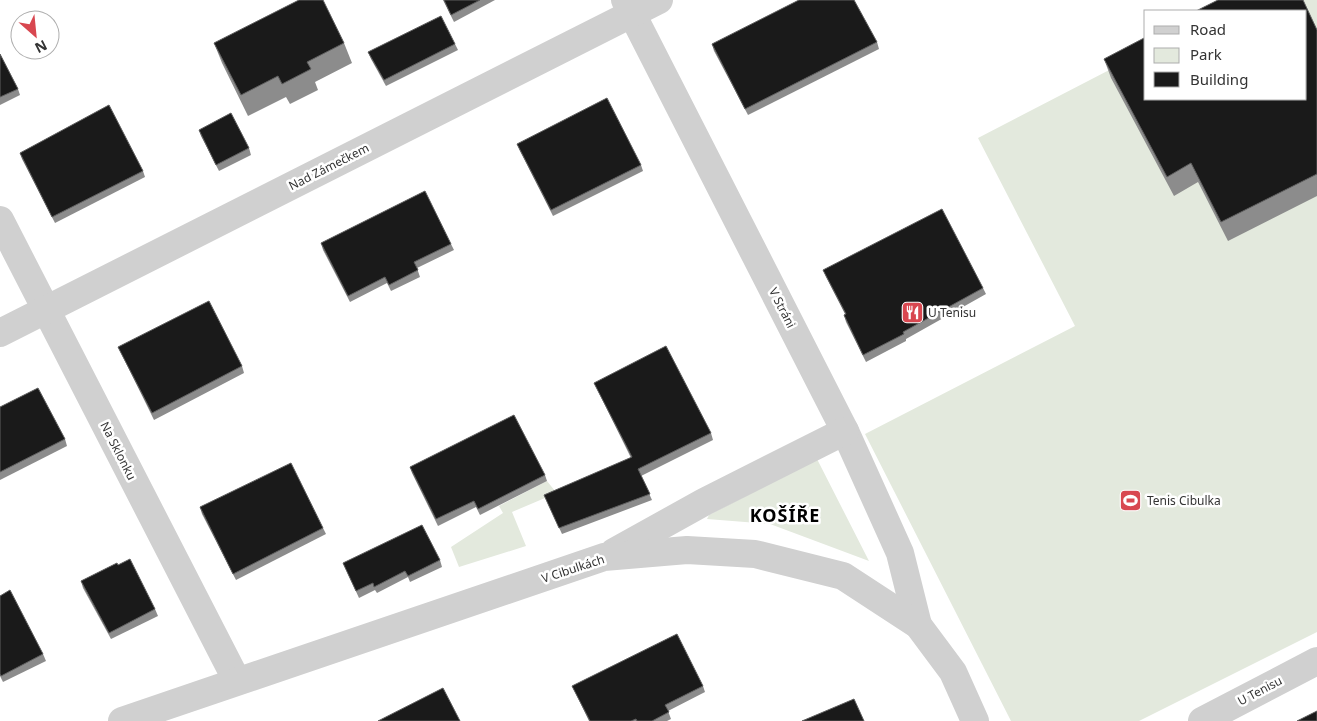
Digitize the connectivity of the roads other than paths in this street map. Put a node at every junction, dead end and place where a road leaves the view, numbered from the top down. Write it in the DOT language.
graph roads {
  1 [pos="658,0"];
  2 [pos="629,7"];
  3 [pos="0,220"];
  4 [pos="46,310"];
  5 [pos="0,333"];
  6 [pos="845,431"];
  7 [pos="604,558"];
  8 [pos="918,625"];
  9 [pos="1317,661"];
  10 [pos="237,681"];
  11 [pos="122,721"];
  12 [pos="975,721"];
  13 [pos="1202,721"];
  1 -- 2 [label="street, Nad Zámečkem"];
  2 -- 4 [label="street, Nad Zámečkem"];
  2 -- 6 [label="street, V Stráni"];
  3 -- 4 [label="street, Na Sklonku"];
  4 -- 5 [label="street, Nad Zámečkem"];
  4 -- 10 [label="street, Na Sklonku"];
  6 -- 7 [label="street"];
  6 -- 8 [label="street, V Stráni"];
  7 -- 8 [label="street, V Cibulkách"];
  7 -- 10 [label="street, V Cibulkách"];
  8 -- 12 [label="street, V Cibulkách"];
  9 -- 13 [label="street, U Tenisu"];
  10 -- 11 [label="street, V Cibulkách"];
}
